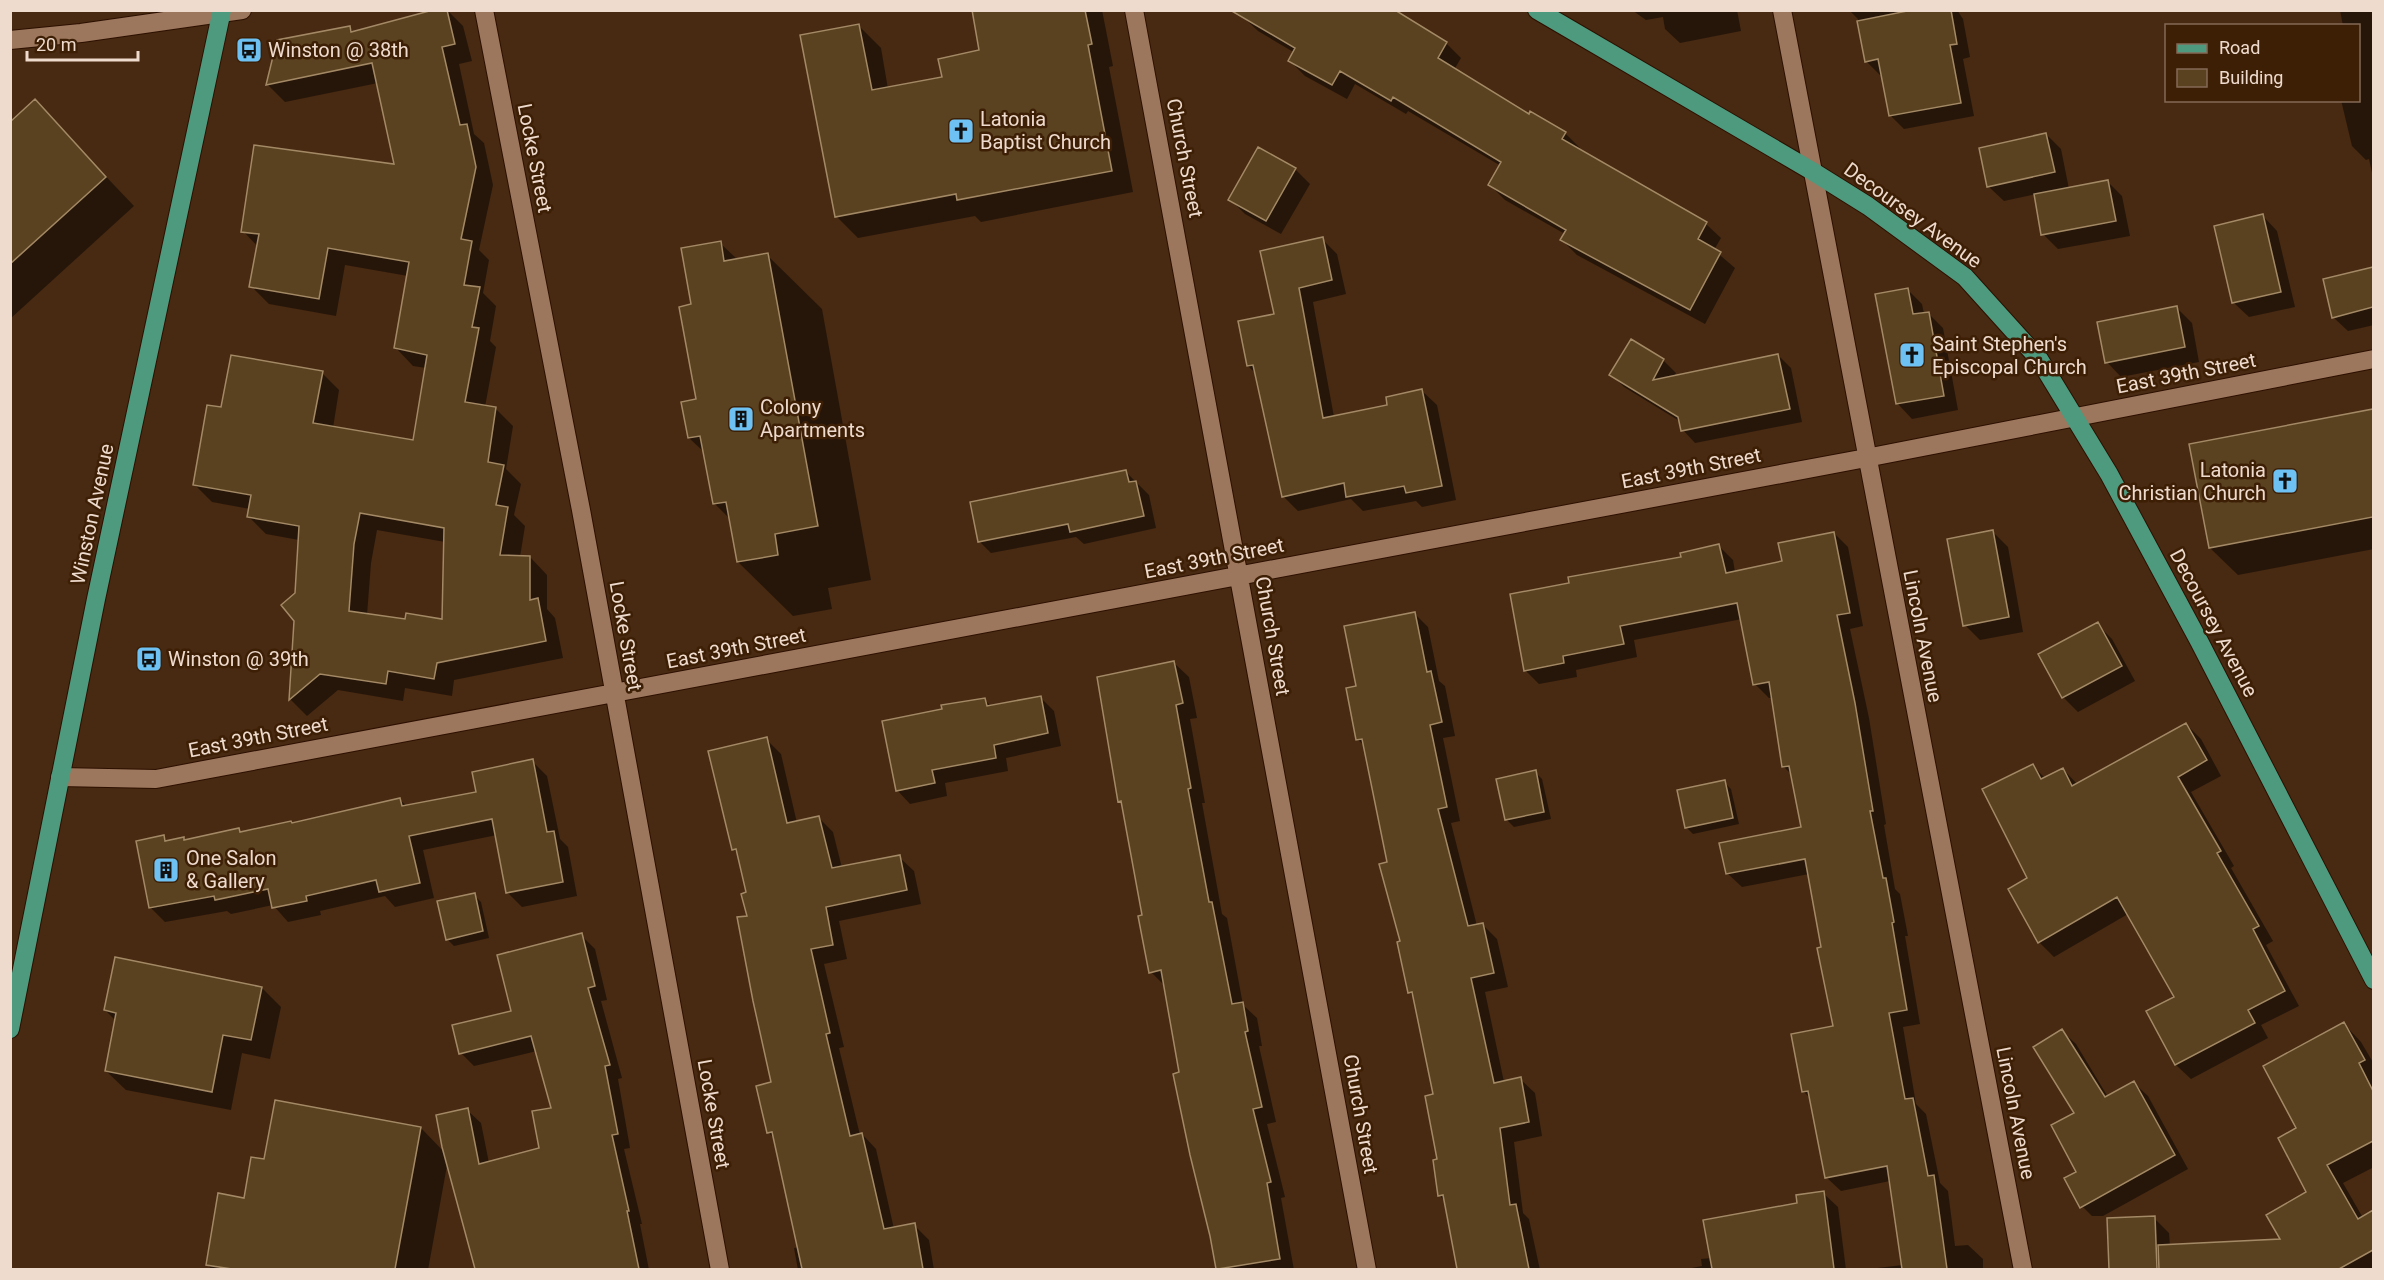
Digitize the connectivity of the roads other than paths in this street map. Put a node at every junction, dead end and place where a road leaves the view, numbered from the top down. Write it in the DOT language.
graph roads {
  1 [pos="242,10"];
  2 [pos="484,10"];
  3 [pos="1134,10"];
  4 [pos="1537,10"];
  5 [pos="1782,10"];
  6 [pos="222,12"];
  7 [pos="10,40"];
  8 [pos="1812,171"];
  9 [pos="2373,359"];
  10 [pos="2074,416"];
  11 [pos="1866,458"];
  12 [pos="1240,576"];
  13 [pos="614,693"];
  14 [pos="60,777"];
  15 [pos="2373,980"];
  16 [pos="10,1029"];
  17 [pos="720,1269"];
  18 [pos="1367,1269"];
  19 [pos="2023,1269"];
  1 -- 6 [label="street"];
  2 -- 13 [label="street, Locke Street"];
  3 -- 12 [label="street, Church Street"];
  4 -- 8 [label="main road, Decoursey Avenue"];
  5 -- 8 [label="street, Lincoln Avenue"];
  6 -- 7 [label="street"];
  6 -- 14 [label="main road, Winston Avenue"];
  8 -- 10 [label="main road, Decoursey Avenue"];
  8 -- 11 [label="street, Lincoln Avenue"];
  9 -- 10 [label="street, East 39th Street"];
  10 -- 11 [label="street, East 39th Street"];
  10 -- 15 [label="main road, Decoursey Avenue"];
  11 -- 12 [label="street, East 39th Street"];
  11 -- 19 [label="street, Lincoln Avenue"];
  12 -- 13 [label="street, East 39th Street"];
  12 -- 18 [label="street, Church Street"];
  13 -- 14 [label="street, East 39th Street"];
  13 -- 17 [label="street, Locke Street"];
  14 -- 16 [label="main road, Winston Avenue"];
}
